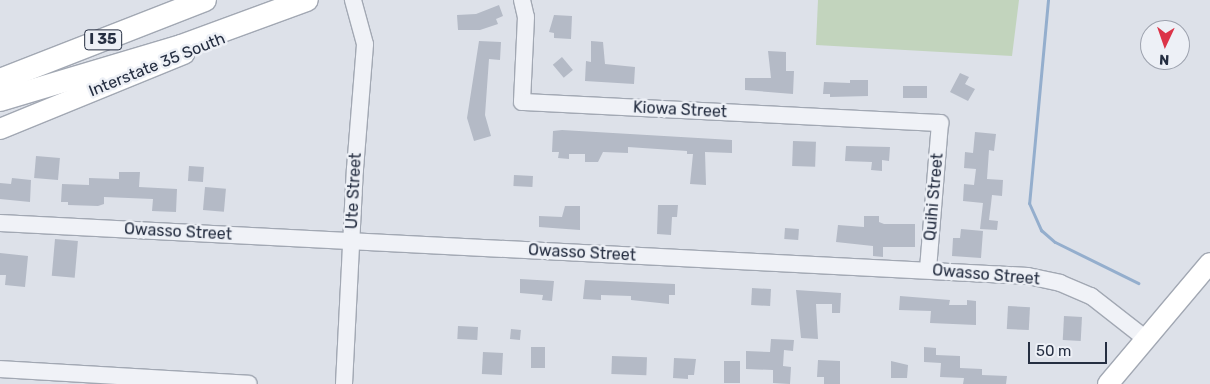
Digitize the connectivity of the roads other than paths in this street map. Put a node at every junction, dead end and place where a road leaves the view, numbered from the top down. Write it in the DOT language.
graph roads {
  1 [pos="205,0"];
  2 [pos="307,0"];
  3 [pos="313,0"];
  4 [pos="353,0"];
  5 [pos="522,0"];
  6 [pos="0,80"];
  7 [pos="0,100"];
  8 [pos="940,123"];
  9 [pos="0,129"];
  10 [pos="0,223"];
  11 [pos="351,241"];
  12 [pos="1210,263"];
  13 [pos="928,270"];
  14 [pos="1146,339"];
  15 [pos="0,370"];
  16 [pos="249,384"];
  17 [pos="344,384"];
  18 [pos="1108,384"];
  1 -- 6 [label="highway, I 35"];
  2 -- 7 [label="highway"];
  3 -- 9 [label="main road, Interstate 35 South"];
  4 -- 11 [label="street, Ute Street"];
  5 -- 8 [label="street, Kiowa Street"];
  8 -- 13 [label="street, Quihi Street"];
  10 -- 11 [label="street, Owasso Street"];
  11 -- 13 [label="street, Owasso Street"];
  11 -- 17 [label="street, Ute Street"];
  12 -- 14 [label="main road"];
  13 -- 14 [label="street, Owasso Street"];
  14 -- 18 [label="main road"];
  15 -- 16 [label="street"];
}
